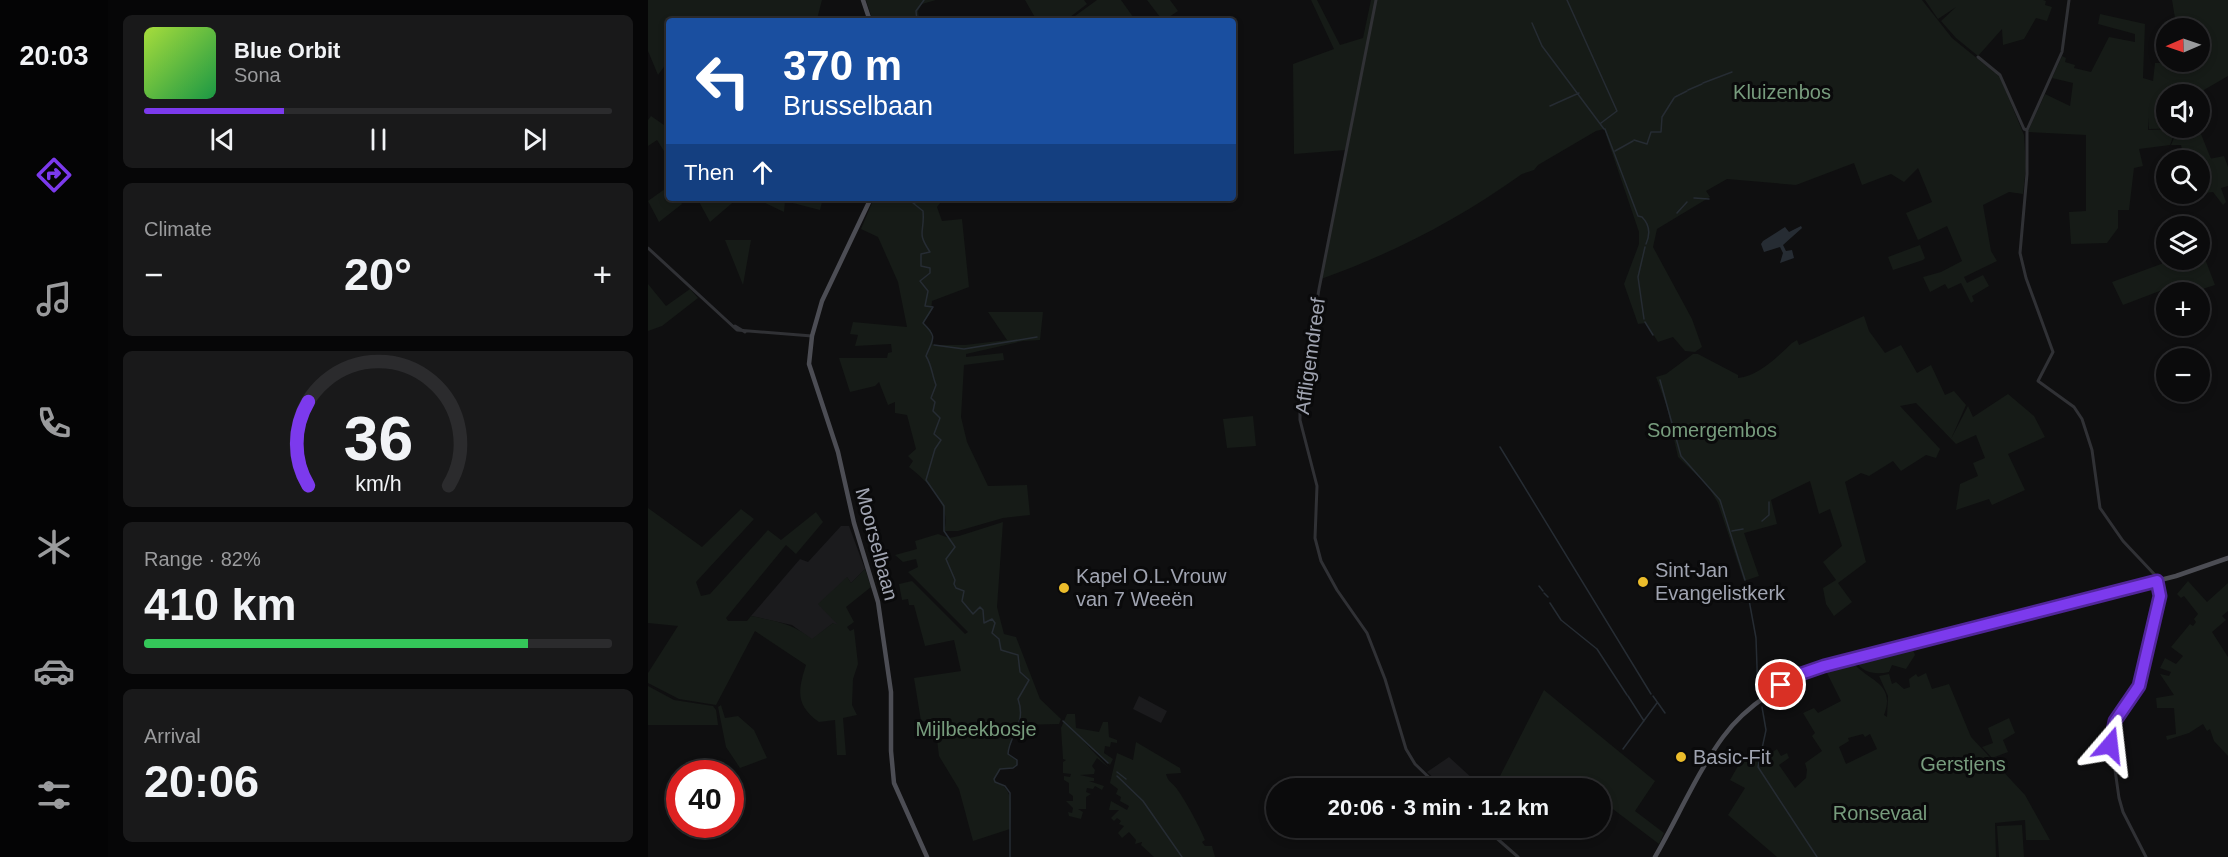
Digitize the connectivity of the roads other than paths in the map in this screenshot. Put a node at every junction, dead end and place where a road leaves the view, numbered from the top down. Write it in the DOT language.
graph roads {
  1 [pos="863,0"];
  2 [pos="1376,0"];
  3 [pos="2068,0"];
  4 [pos="869,18"];
  5 [pos="1978,57"];
  6 [pos="2027,130"];
  7 [pos="869,201"];
  8 [pos="648,248"];
  9 [pos="812,336"];
  10 [pos="2228,558"];
  11 [pos="2157,581"];
  12 [pos="1429,778"];
  13 [pos="1496,838"];
  14 [pos="927,857"];
  15 [pos="1518,857"];
  16 [pos="1655,857"];
  17 [pos="2146,857"];
  1 -- 4 [label="main road"];
  2 -- 12 [label="street, Affligemdreef"];
  3 -- 6 [label="street"];
  5 -- 6 [label="street"];
  6 -- 11 [label="street"];
  7 -- 9 [label="main road, Moorselbaan"];
  8 -- 9 [label="street"];
  9 -- 14 [label="main road, Moorselbaan"];
  10 -- 11 [label="main road"];
  11 -- 16 [label="main road"];
  11 -- 17 [label="street"];
  13 -- 15 [label="street"];
}
